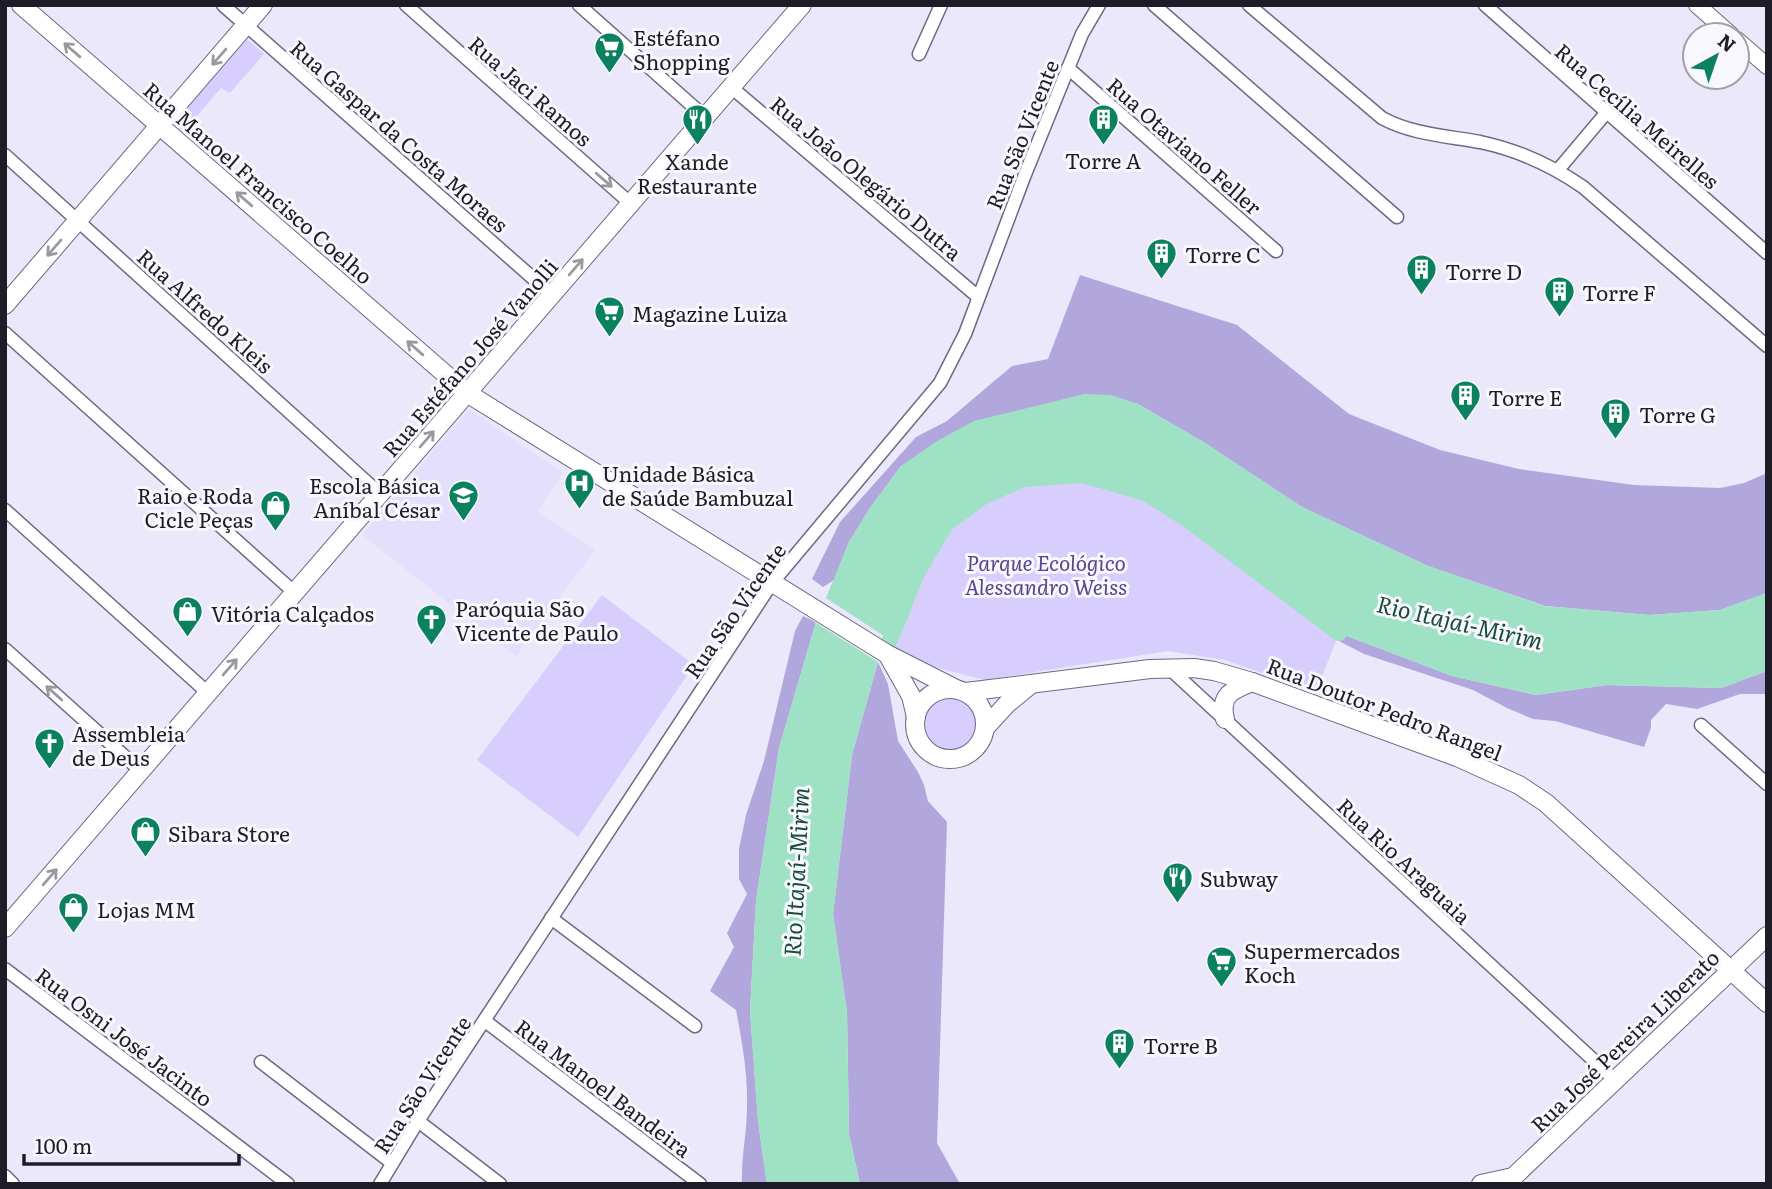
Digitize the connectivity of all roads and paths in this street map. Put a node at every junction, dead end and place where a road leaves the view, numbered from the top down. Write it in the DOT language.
graph roads {
  1 [pos="21,5"];
  2 [pos="223,5"];
  3 [pos="263,5"];
  4 [pos="406,5"];
  5 [pos="579,5"];
  6 [pos="941,5"];
  7 [pos="1099,5"];
  8 [pos="1154,5"];
  9 [pos="1249,5"];
  10 [pos="1485,5"];
  11 [pos="1697,5"];
  12 [pos="795,8"];
  13 [pos="1715,21"];
  14 [pos="246,26"];
  15 [pos="1751,52"];
  16 [pos="919,54"];
  17 [pos="1767,66"];
  18 [pos="1068,68"];
  19 [pos="731,87"];
  20 [pos="1606,113"];
  21 [pos="705,117"];
  22 [pos="159,126"];
  23 [pos="5,155"];
  24 [pos="1558,170"];
  25 [pos="631,204"];
  26 [pos="1397,217"];
  27 [pos="78,221"];
  28 [pos="1276,251"];
  29 [pos="1767,253"];
  30 [pos="552,295"];
  31 [pos="977,296"];
  32 [pos="5,305"];
  33 [pos="5,333"];
  34 [pos="1767,346"];
  35 [pos="467,393"];
  36 [pos="380,494"];
  37 [pos="5,510"];
  38 [pos="772,583"];
  39 [pos="295,593"];
  40 [pos="5,649"];
  41 [pos="885,653"];
  42 [pos="1169,668"];
  43 [pos="1252,682"];
  44 [pos="1030,685"];
  45 [pos="961,690"];
  46 [pos="208,693"];
  47 [pos="916,717"];
  48 [pos="1225,719"];
  49 [pos="1701,725"];
  50 [pos="985,727"];
  51 [pos="141,771"];
  52 [pos="1767,785"];
  53 [pos="551,918"];
  54 [pos="5,928"];
  55 [pos="1767,936"];
  56 [pos="5,969"];
  57 [pos="1731,970"];
  58 [pos="1767,1003"];
  59 [pos="485,1021"];
  60 [pos="695,1026"];
  61 [pos="261,1062"];
  62 [pos="1615,1080"];
  63 [pos="418,1121"];
  64 [pos="392,1163"];
  65 [pos="5,1176"];
  66 [pos="1513,1181"];
  67 [pos="13,1184"];
  68 [pos="288,1184"];
  69 [pos="380,1184"];
  70 [pos="500,1184"];
  71 [pos="700,1184"];
  72 [pos="1481,1184"];
  22 -- 1 [label="main road, Rua Manoel Francisco Coelho, one-way"];
  2 -- 14 [label="street, Rua Gaspar da Costa Moraes"];
  3 -- 14 [label="main road"];
  4 -- 25 [label="street, Rua Jaci Ramos, one-way"];
  5 -- 21 [label="street"];
  6 -- 16 [label="street"];
  7 -- 18 [label="street, Rua São Vicente"];
  8 -- 26 [label="street"];
  9 -- 24 [label="street"];
  10 -- 20 [label="street, Rua Cecília Meirelles"];
  11 -- 13 [label="street"];
  12 -- 19 [label="main road, Rua Estéfano José Vanolli"];
  14 -- 22 [label="main road, one-way"];
  14 -- 30 [label="street, Rua Gaspar da Costa Moraes"];
  15 -- 17 [label="street"];
  18 -- 28 [label="street, Rua Otaviano Feller"];
  18 -- 31 [label="street, Rua São Vicente"];
  19 -- 21 [label="main road, Rua Estéfano José Vanolli"];
  19 -- 31 [label="street, Rua João Olegário Dutra"];
  20 -- 24 [label="street"];
  20 -- 29 [label="street, Rua Cecília Meirelles"];
  21 -- 25 [label="main road, Rua Estéfano José Vanolli"];
  22 -- 27 [label="main road"];
  35 -- 22 [label="main road, Rua Manoel Francisco Coelho, one-way"];
  23 -- 27 [label="street, Rua Alfredo Kleis"];
  24 -- 34 [label="street"];
  30 -- 25 [label="main road, Rua Estéfano José Vanolli, one-way"];
  27 -- 32 [label="main road, one-way"];
  27 -- 36 [label="street, Rua Alfredo Kleis"];
  30 -- 35 [label="main road, Rua Estéfano José Vanolli"];
  31 -- 38 [label="street, Rua São Vicente"];
  33 -- 39 [label="street"];
  36 -- 35 [label="main road, Rua Estéfano José Vanolli, one-way"];
  35 -- 38 [label="main road, Rua Manoel Francisco Coelho"];
  36 -- 39 [label="main road, Rua Estéfano José Vanolli"];
  37 -- 46 [label="street"];
  38 -- 41 [label="main road, Rua Manoel Francisco Coelho"];
  38 -- 53 [label="street, Rua São Vicente"];
  46 -- 39 [label="main road, Rua Estéfano José Vanolli, one-way"];
  51 -- 40 [label="street, one-way"];
  41 -- 45 [label="main road, Rua Manoel Francisco Coelho"];
  41 -- 47 [label="main road"];
  42 -- 43 [label="main road, Rua Doutor Pedro Rangel"];
  42 -- 44 [label="main road, Rua Doutor Pedro Rangel"];
  42 -- 48 [label="street, Rua Rio Araguaia"];
  43 -- 48 [label="main road"];
  43 -- 57 [label="main road, Rua Doutor Pedro Rangel"];
  44 -- 45 [label="main road, Rua Doutor Pedro Rangel"];
  44 -- 50 [label="main road"];
  45 -- 47 [label="main road"];
  45 -- 50 [label="main road"];
  46 -- 51 [label="main road, Rua Estéfano José Vanolli"];
  47 -- 50 [label="main road"];
  48 -- 62 [label="street, Rua Rio Araguaia"];
  49 -- 52 [label="street"];
  54 -- 51 [label="main road, Rua Estéfano José Vanolli, one-way"];
  53 -- 59 [label="street, Rua São Vicente"];
  53 -- 60 [label="street"];
  55 -- 57 [label="main road, Rua José Pereira Liberato"];
  56 -- 68 [label="street, Rua Osni José Jacinto"];
  57 -- 58 [label="main road, Rua Doutor Pedro Rangel"];
  57 -- 62 [label="main road, Rua José Pereira Liberato"];
  59 -- 63 [label="street, Rua São Vicente"];
  59 -- 71 [label="street, Rua Manoel Bandeira"];
  61 -- 64 [label="street"];
  62 -- 66 [label="main road, Rua José Pereira Liberato"];
  63 -- 64 [label="street, Rua São Vicente"];
  63 -- 70 [label="street"];
  64 -- 69 [label="street, Rua São Vicente"];
  65 -- 67 [label="street"];
  66 -- 72 [label="main road, Rua José Pereira Liberato"];
}
